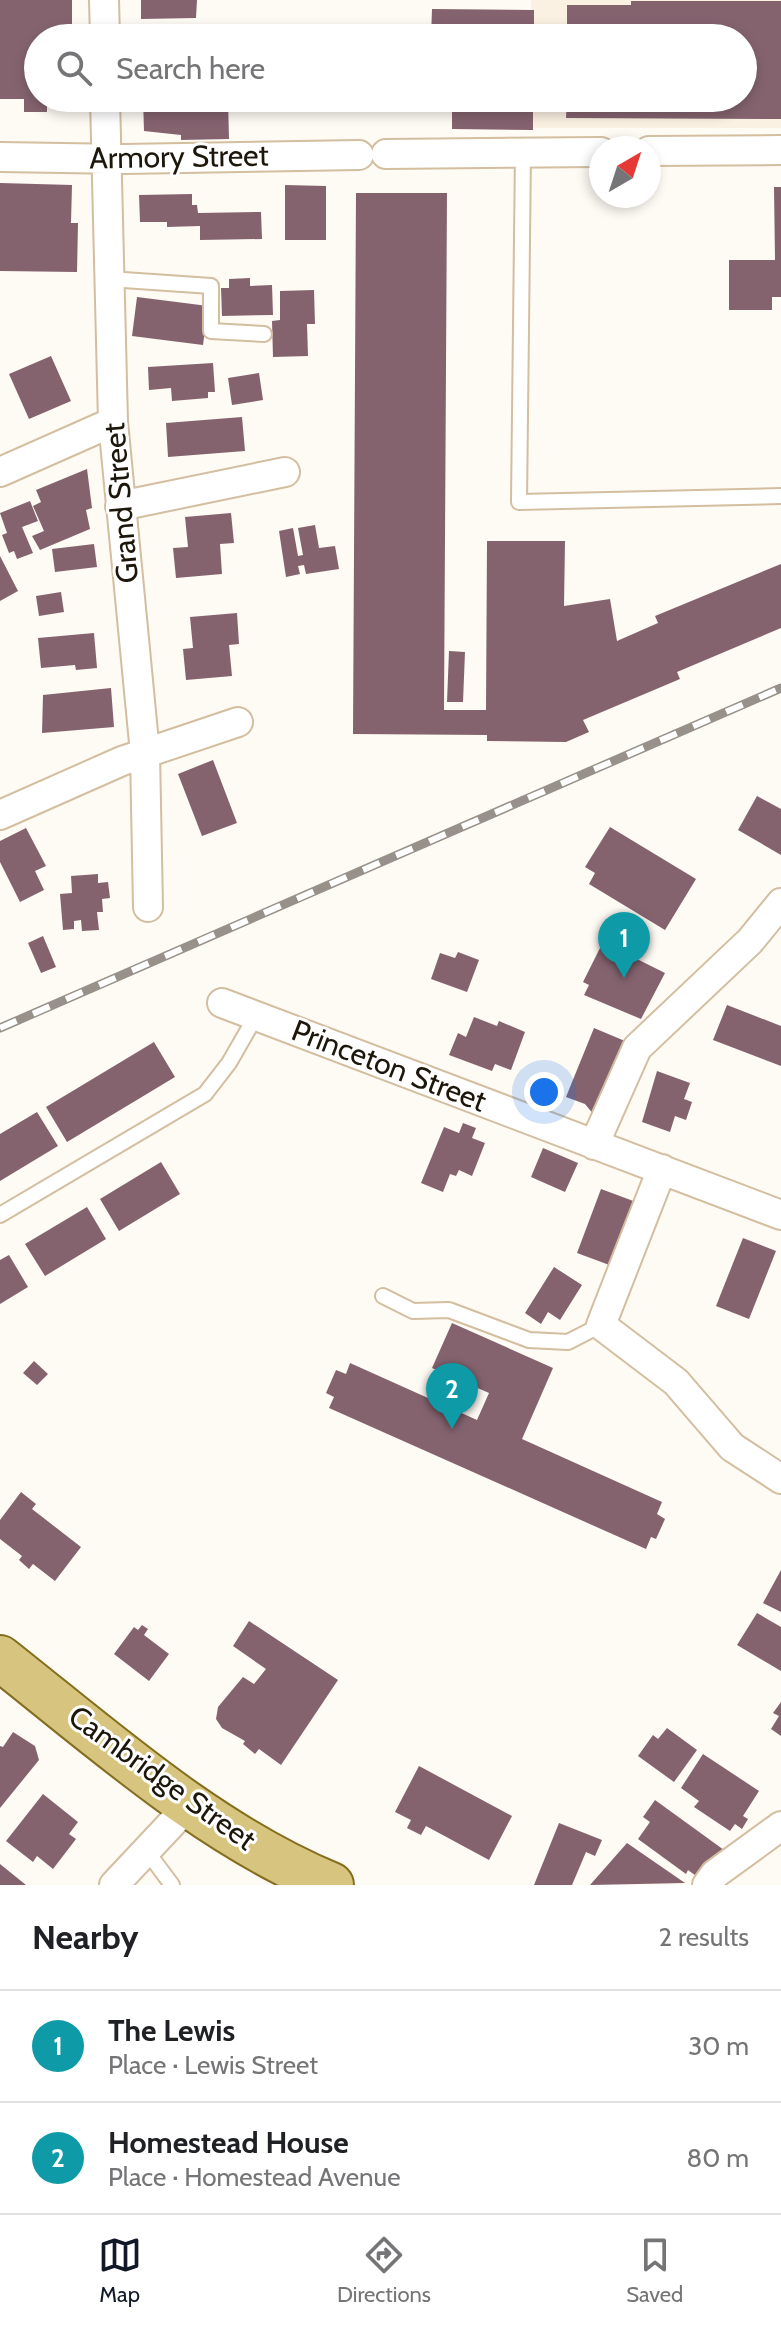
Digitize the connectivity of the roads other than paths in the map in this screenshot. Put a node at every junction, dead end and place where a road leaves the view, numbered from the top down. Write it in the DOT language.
graph roads {
  1 [pos="104,0"];
  2 [pos="105,24"];
  3 [pos="105,112"];
  4 [pos="781,150"];
  5 [pos="661,151"];
  6 [pos="523,152"];
  7 [pos="589,152"];
  8 [pos="0,157"];
  9 [pos="106,159"];
  10 [pos="109,279"];
  11 [pos="264,334"];
  12 [pos="113,422"];
  13 [pos="0,472"];
  14 [pos="285,472"];
  15 [pos="781,496"];
  16 [pos="120,506"];
  17 [pos="238,722"];
  18 [pos="145,753"];
  19 [pos="0,815"];
  20 [pos="781,903"];
  21 [pos="148,907"];
  22 [pos="222,1003"];
  23 [pos="256,1016"];
  24 [pos="594,1145"];
  25 [pos="662,1169"];
  26 [pos="0,1215"];
  27 [pos="781,1215"];
  28 [pos="383,1296"];
  29 [pos="601,1325"];
  30 [pos="781,1479"];
  31 [pos="0,1658"];
  32 [pos="190,1804"];
  33 [pos="781,1826"];
  34 [pos="146,1850"];
  35 [pos="114,1885"];
  36 [pos="172,1885"];
  37 [pos="331,1885"];
  38 [pos="707,1885"];
  1 -- 2 [label="street"];
  3 -- 9 [label="street, Grand Street"];
  4 -- 5 [label="street"];
  6 -- 7 [label="street, Armory Street"];
  6 -- 9 [label="street, Armory Street"];
  6 -- 15 [label="lane"];
  8 -- 9 [label="street, Armory Street"];
  9 -- 10 [label="street, Grand Street"];
  10 -- 11 [label="lane"];
  10 -- 12 [label="street, Grand Street"];
  12 -- 13 [label="street"];
  12 -- 16 [label="street, Grand Street"];
  14 -- 16 [label="street"];
  16 -- 18 [label="street, Grand Street"];
  17 -- 18 [label="street"];
  18 -- 19 [label="street"];
  18 -- 21 [label="street, Grand Street"];
  20 -- 24 [label="street"];
  22 -- 23 [label="street, Princeton Street"];
  23 -- 24 [label="street, Princeton Street"];
  23 -- 26 [label="lane"];
  24 -- 25 [label="street, Princeton Street"];
  25 -- 27 [label="street, Princeton Street"];
  25 -- 29 [label="street"];
  28 -- 29 [label="lane"];
  29 -- 30 [label="street"];
  31 -- 32 [label="main road, Cambridge Street"];
  32 -- 34 [label="street"];
  32 -- 37 [label="main road, Cambridge Street"];
  33 -- 38 [label="street"];
  34 -- 35 [label="street"];
  34 -- 36 [label="lane"];
}
